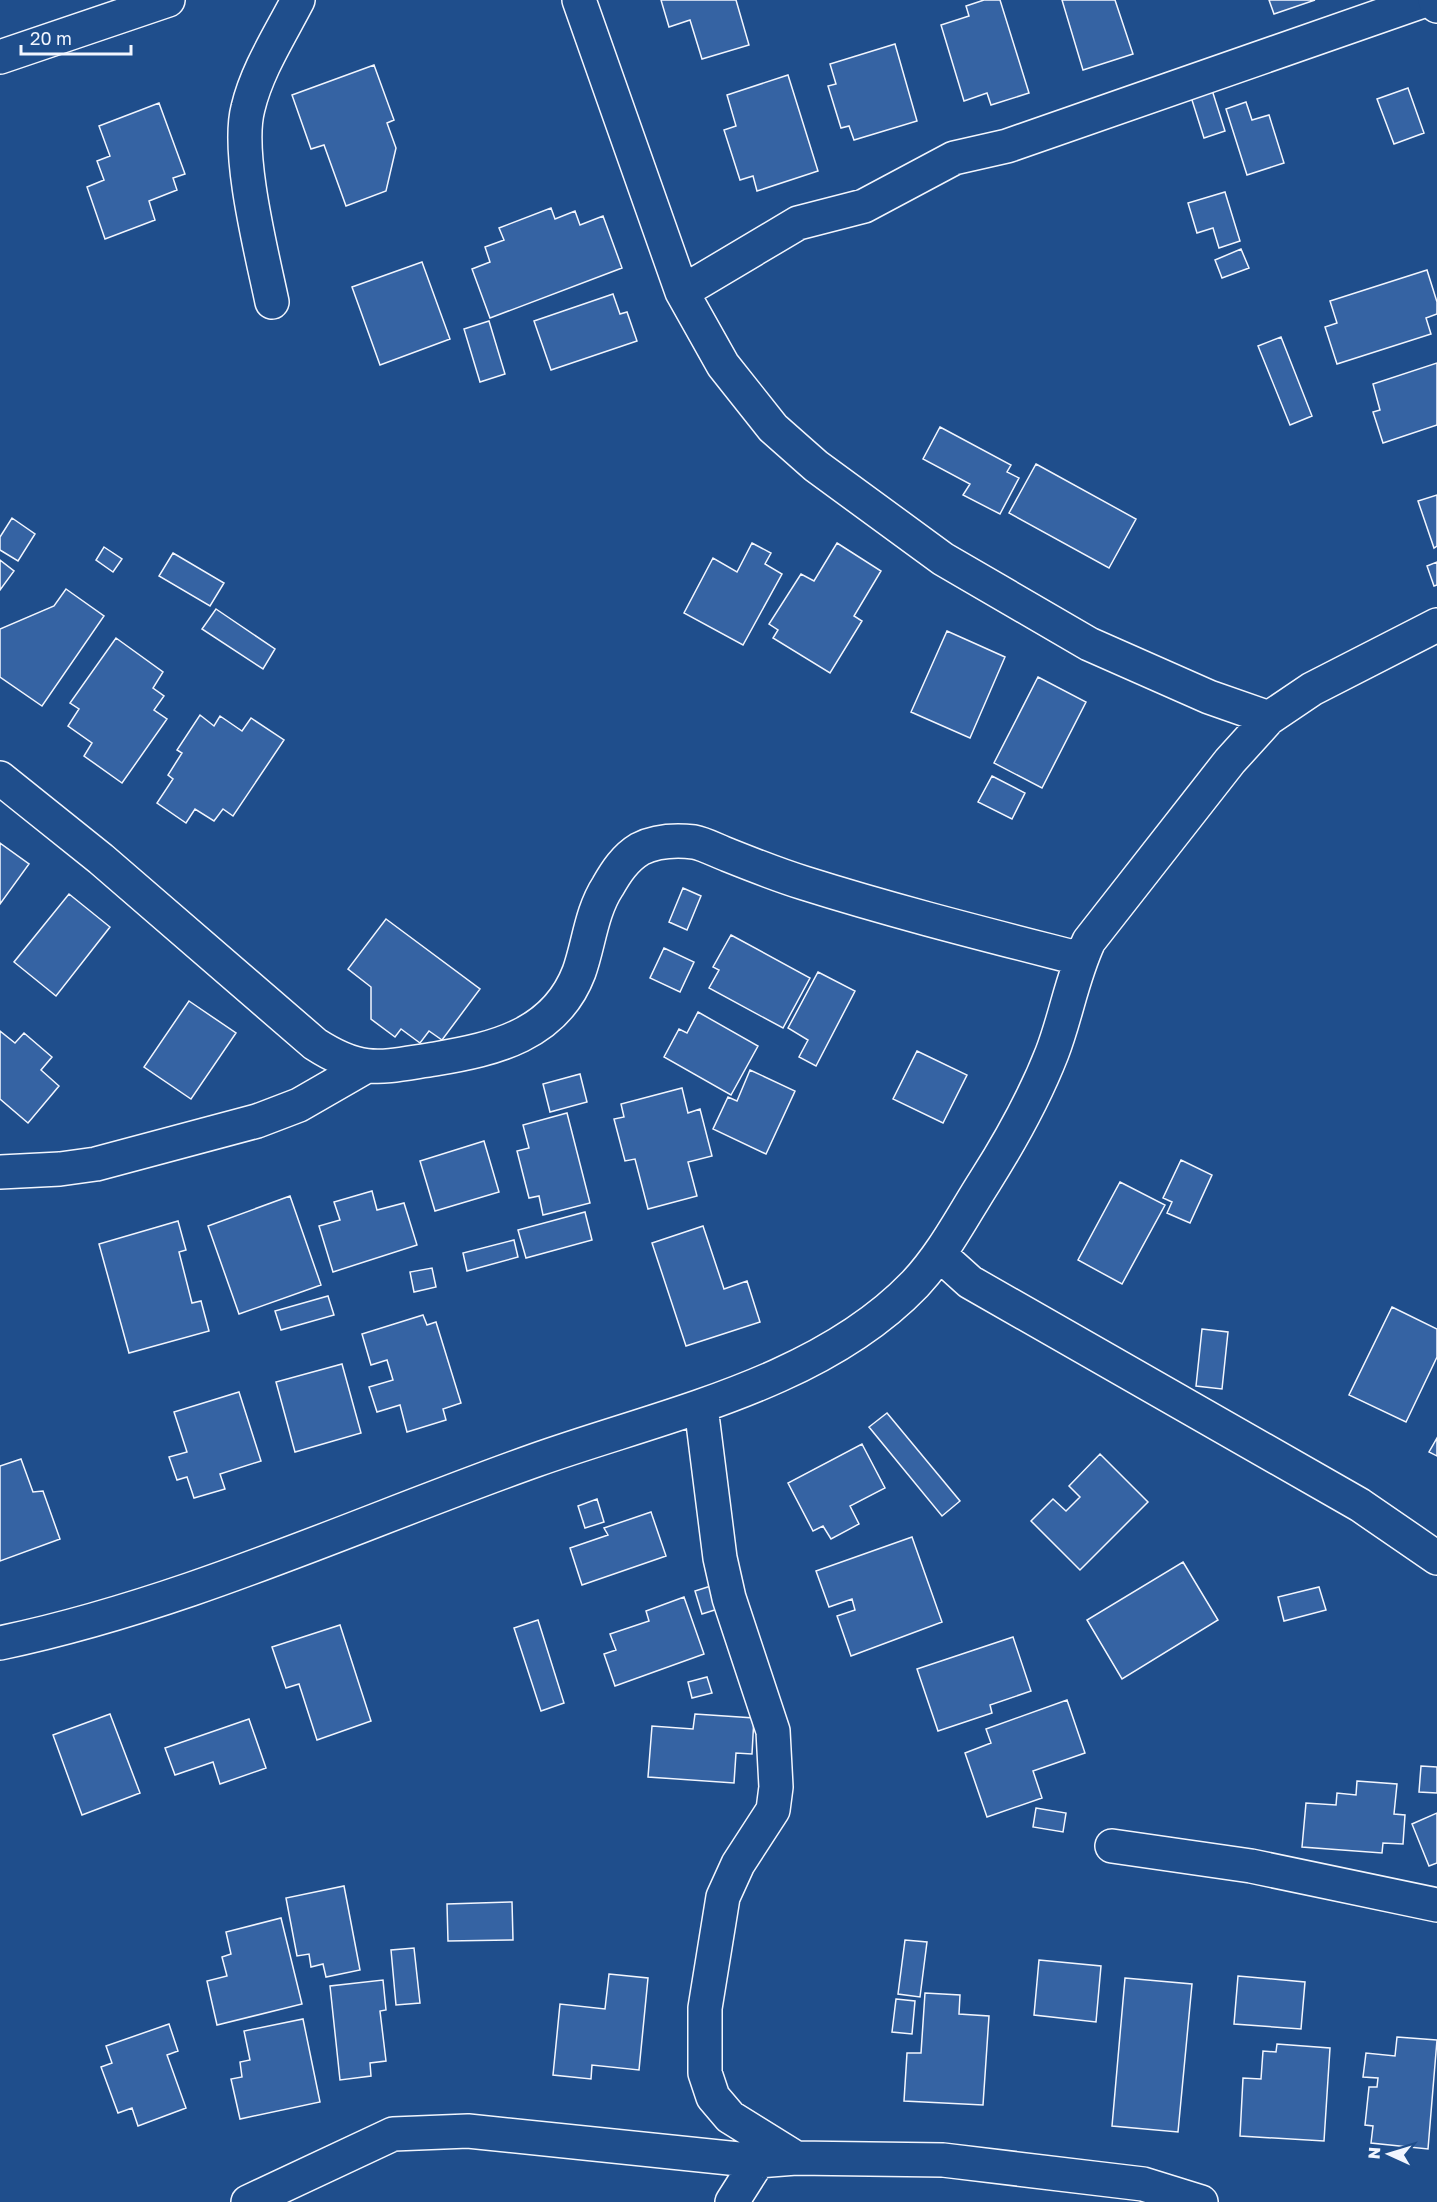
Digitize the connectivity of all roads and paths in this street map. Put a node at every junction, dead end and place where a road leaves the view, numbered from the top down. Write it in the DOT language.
graph roads {
  1 [pos="168,0"];
  2 [pos="298,0"];
  3 [pos="579,0"];
  4 [pos="1426,0"];
  5 [pos="1435,0"];
  6 [pos="1437,6"];
  7 [pos="0,57"];
  8 [pos="682,292"];
  9 [pos="272,302"];
  10 [pos="1437,625"];
  11 [pos="1269,718"];
  12 [pos="0,778"];
  13 [pos="1081,958"];
  14 [pos="365,1068"];
  15 [pos="0,1172"];
  16 [pos="940,1255"];
  17 [pos="701,1407"];
  18 [pos="1437,1558"];
  19 [pos="0,1643"];
  20 [pos="1112,1845"];
  21 [pos="1437,1905"];
  22 [pos="796,2158"];
  23 [pos="758,2161"];
  24 [pos="1138,2193"];
  25 [pos="248,2202"];
  26 [pos="732,2202"];
  27 [pos="1201,2202"];
  1 -- 7 [label="street"];
  2 -- 9 [label="street"];
  3 -- 8 [label="street"];
  4 -- 8 [label="street"];
  5 -- 6 [label="street"];
  8 -- 11 [label="street"];
  10 -- 11 [label="street"];
  11 -- 13 [label="street"];
  12 -- 14 [label="street"];
  13 -- 14 [label="street"];
  13 -- 16 [label="street"];
  14 -- 15 [label="street"];
  16 -- 17 [label="street"];
  16 -- 18 [label="street"];
  17 -- 19 [label="street"];
  17 -- 22 [label="street"];
  20 -- 21 [label="street"];
  22 -- 23 [label="street"];
  22 -- 24 [label="street"];
  23 -- 25 [label="street"];
  23 -- 26 [label="street"];
  24 -- 27 [label="street"];
}
